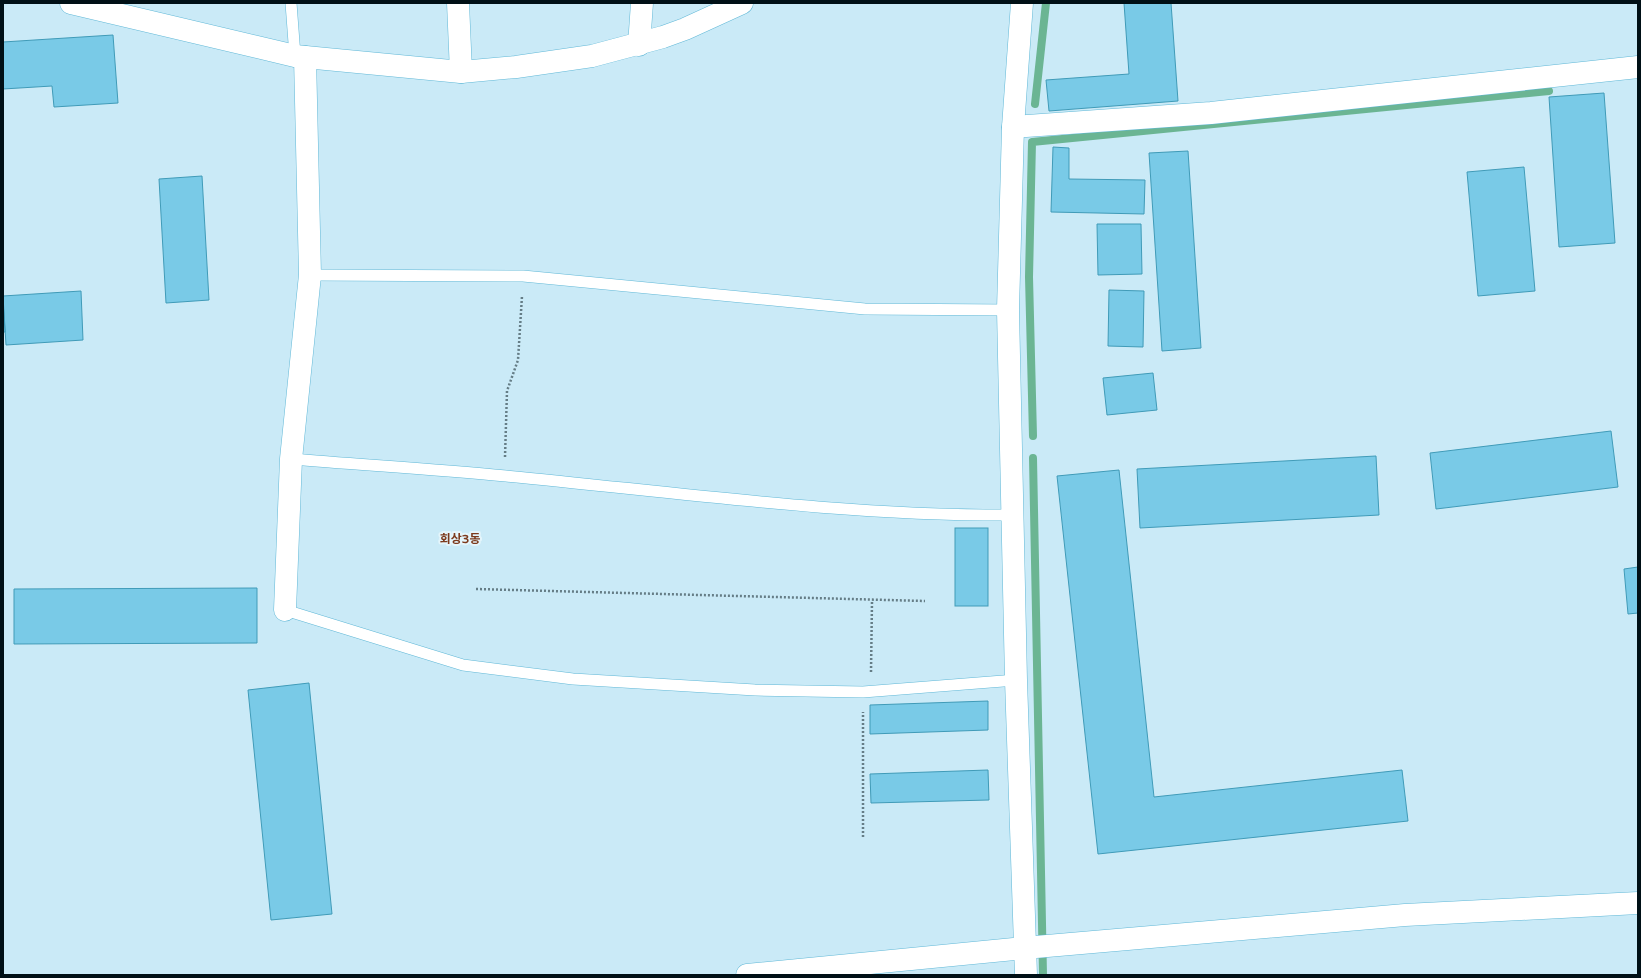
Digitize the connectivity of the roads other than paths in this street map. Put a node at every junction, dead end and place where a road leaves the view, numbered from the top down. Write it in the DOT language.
graph roads {
  1 [pos="71,3"];
  2 [pos="291,3"];
  3 [pos="458,3"];
  4 [pos="642,3"];
  5 [pos="742,3"];
  6 [pos="1022,3"];
  7 [pos="639,45"];
  8 [pos="300,57"];
  9 [pos="1638,67"];
  10 [pos="461,72"];
  11 [pos="1013,127"];
  12 [pos="310,276"];
  13 [pos="1008,310"];
  14 [pos="291,459"];
  15 [pos="1014,515"];
  16 [pos="285,610"];
  17 [pos="1016,680"];
  18 [pos="1638,903"];
  19 [pos="1024,948"];
  20 [pos="747,975"];
  21 [pos="1026,975"];
  1 -- 8 [label="street"];
  2 -- 8 [label="lane"];
  3 -- 10 [label="street"];
  4 -- 7 [label="street"];
  5 -- 7 [label="street"];
  6 -- 11 [label="street"];
  7 -- 10 [label="street"];
  8 -- 10 [label="street"];
  8 -- 12 [label="street"];
  9 -- 11 [label="street"];
  11 -- 13 [label="street"];
  12 -- 13 [label="lane"];
  12 -- 14 [label="street"];
  13 -- 15 [label="street"];
  14 -- 15 [label="lane"];
  14 -- 16 [label="street"];
  15 -- 17 [label="street"];
  16 -- 17 [label="lane"];
  17 -- 19 [label="street"];
  18 -- 19 [label="street"];
  19 -- 20 [label="street"];
  19 -- 21 [label="street"];
}
